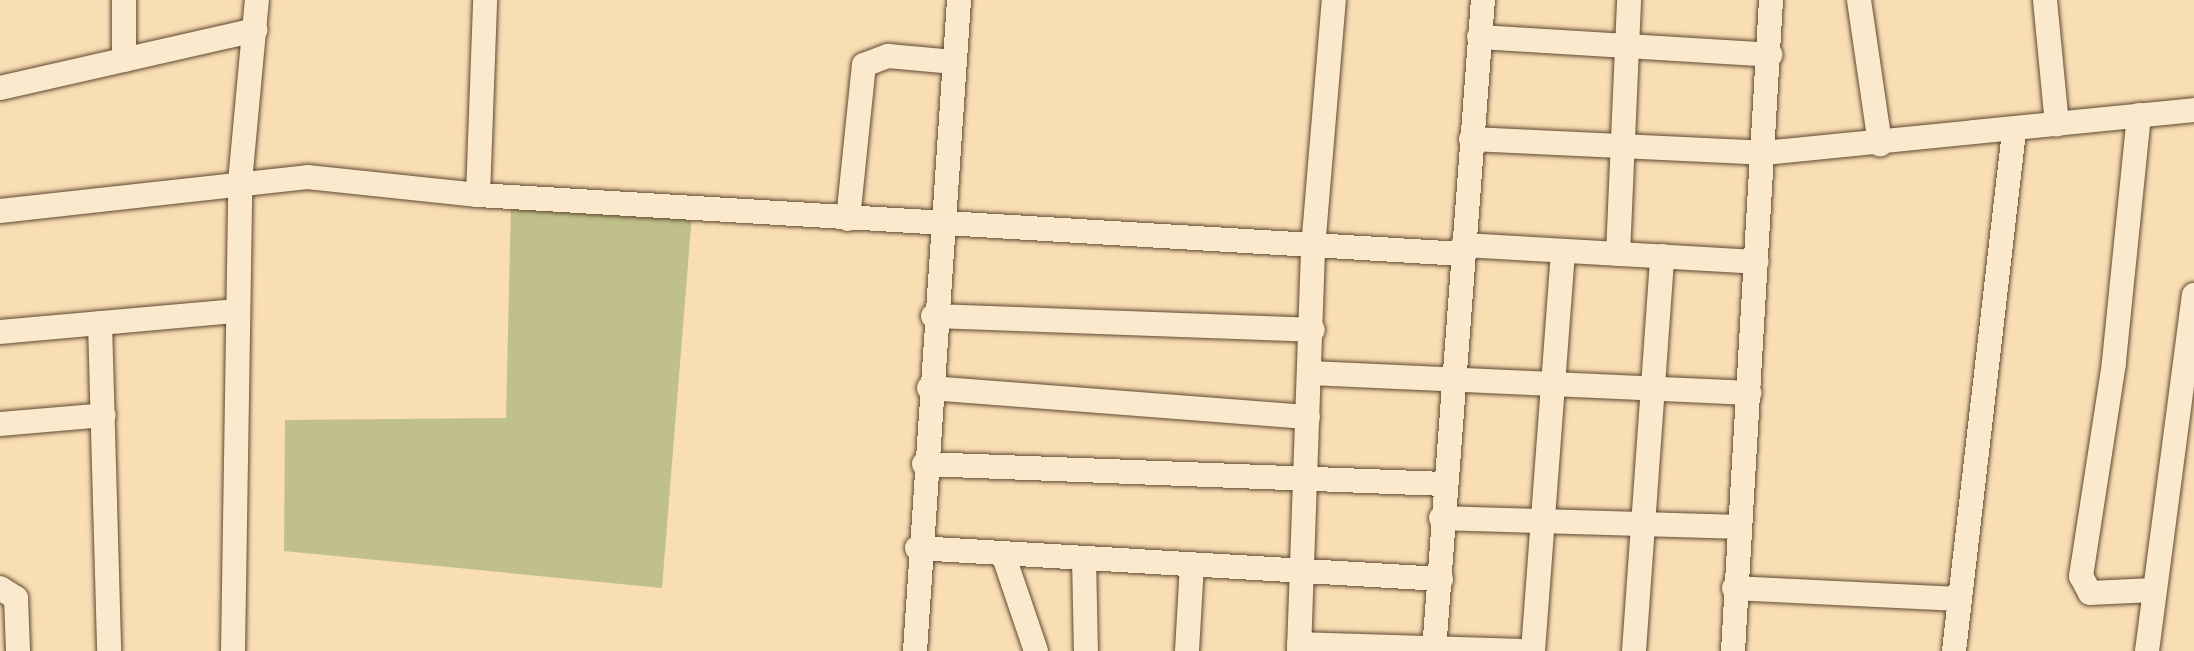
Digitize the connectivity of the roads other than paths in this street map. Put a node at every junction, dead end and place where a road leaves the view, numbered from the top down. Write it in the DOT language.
graph roads {
  1 [pos="124,0"];
  2 [pos="257,0"];
  3 [pos="485,0"];
  4 [pos="959,0"];
  5 [pos="1334,0"];
  6 [pos="1483,0"];
  7 [pos="1629,0"];
  8 [pos="1771,0"];
  9 [pos="1859,0"];
  10 [pos="2045,0"];
  11 [pos="256,30"];
  12 [pos="1479,37"];
  13 [pos="1626,47"];
  14 [pos="1770,55"];
  15 [pos="124,60"];
  16 [pos="954,62"];
  17 [pos="0,88"];
  18 [pos="2194,110"];
  19 [pos="2139,115"];
  20 [pos="2057,124"];
  21 [pos="2014,132"];
  22 [pos="1471,139"];
  23 [pos="1880,144"];
  24 [pos="1619,150"];
  25 [pos="1764,153"];
  26 [pos="240,182"];
  27 [pos="478,195"];
  28 [pos="0,211"];
  29 [pos="848,219"];
  30 [pos="945,223"];
  31 [pos="1313,248"];
  32 [pos="1462,249"];
  33 [pos="1563,251"];
  34 [pos="1618,254"];
  35 [pos="1662,256"];
  36 [pos="1757,262"];
  37 [pos="2194,295"];
  38 [pos="236,311"];
  39 [pos="933,316"];
  40 [pos="100,323"];
  41 [pos="1313,330"];
  42 [pos="0,332"];
  43 [pos="2191,356"];
  44 [pos="1311,373"];
  45 [pos="1451,379"];
  46 [pos="1555,384"];
  47 [pos="929,388"];
  48 [pos="1652,388"];
  49 [pos="1750,393"];
  50 [pos="104,415"];
  51 [pos="1308,417"];
  52 [pos="0,424"];
  53 [pos="924,464"];
  54 [pos="1304,482"];
  55 [pos="1444,484"];
  56 [pos="1441,518"];
  57 [pos="1546,521"];
  58 [pos="1643,524"];
  59 [pos="1739,527"];
  60 [pos="917,548"];
  61 [pos="1003,554"];
  62 [pos="1084,558"];
  63 [pos="1192,565"];
  64 [pos="1300,571"];
  65 [pos="1441,579"];
  66 [pos="0,588"];
  67 [pos="1734,588"];
  68 [pos="2153,590"];
  69 [pos="1958,599"];
  70 [pos="1299,648"];
  71 [pos="1434,650"];
  72 [pos="18,651"];
  73 [pos="108,651"];
  74 [pos="233,651"];
  75 [pos="915,651"];
  76 [pos="1036,651"];
  77 [pos="1086,651"];
  78 [pos="1187,651"];
  79 [pos="1520,651"];
  80 [pos="1533,651"];
  81 [pos="1634,651"];
  82 [pos="1733,651"];
  83 [pos="1954,651"];
  84 [pos="2147,651"];
  1 -- 15 [label="street"];
  2 -- 11 [label="street"];
  3 -- 27 [label="street"];
  4 -- 16 [label="street"];
  5 -- 31 [label="street"];
  6 -- 12 [label="street"];
  7 -- 13 [label="street"];
  8 -- 14 [label="street"];
  9 -- 23 [label="street"];
  10 -- 20 [label="street"];
  11 -- 15 [label="street"];
  11 -- 26 [label="street"];
  12 -- 13 [label="street"];
  12 -- 22 [label="street"];
  13 -- 14 [label="street"];
  13 -- 24 [label="street"];
  14 -- 25 [label="street"];
  15 -- 17 [label="street"];
  16 -- 29 [label="street"];
  16 -- 30 [label="street"];
  18 -- 19 [label="street"];
  19 -- 20 [label="street"];
  19 -- 68 [label="street"];
  20 -- 21 [label="street"];
  21 -- 23 [label="street"];
  21 -- 69 [label="street"];
  22 -- 24 [label="street"];
  22 -- 32 [label="street"];
  23 -- 25 [label="street"];
  24 -- 25 [label="street"];
  24 -- 34 [label="street"];
  25 -- 36 [label="street"];
  26 -- 27 [label="street"];
  26 -- 28 [label="street"];
  26 -- 38 [label="street"];
  27 -- 29 [label="street"];
  29 -- 30 [label="street"];
  30 -- 31 [label="street"];
  30 -- 39 [label="street"];
  31 -- 32 [label="street"];
  31 -- 41 [label="street"];
  32 -- 33 [label="street"];
  32 -- 45 [label="street"];
  33 -- 34 [label="street"];
  33 -- 46 [label="street"];
  34 -- 35 [label="street"];
  35 -- 36 [label="street"];
  35 -- 48 [label="street"];
  36 -- 49 [label="street"];
  37 -- 43 [label="street"];
  38 -- 40 [label="street"];
  38 -- 74 [label="street"];
  39 -- 41 [label="street"];
  39 -- 47 [label="street"];
  40 -- 42 [label="street"];
  40 -- 50 [label="street"];
  41 -- 44 [label="street"];
  43 -- 68 [label="street"];
  44 -- 45 [label="street"];
  44 -- 51 [label="street"];
  45 -- 46 [label="street"];
  45 -- 55 [label="street"];
  46 -- 48 [label="street"];
  46 -- 57 [label="street"];
  47 -- 51 [label="street"];
  47 -- 53 [label="street"];
  48 -- 49 [label="street"];
  48 -- 58 [label="street"];
  49 -- 59 [label="street"];
  50 -- 52 [label="street"];
  50 -- 73 [label="street"];
  51 -- 54 [label="street"];
  53 -- 54 [label="street"];
  53 -- 60 [label="street"];
  54 -- 55 [label="street"];
  54 -- 64 [label="street"];
  55 -- 56 [label="street"];
  56 -- 57 [label="street"];
  56 -- 65 [label="street"];
  57 -- 58 [label="street"];
  57 -- 80 [label="street"];
  58 -- 59 [label="street"];
  58 -- 81 [label="street"];
  59 -- 67 [label="street"];
  60 -- 61 [label="street"];
  60 -- 75 [label="street"];
  61 -- 62 [label="street"];
  61 -- 76 [label="street"];
  62 -- 63 [label="street"];
  62 -- 77 [label="street"];
  63 -- 64 [label="street"];
  63 -- 78 [label="street"];
  64 -- 65 [label="street"];
  64 -- 70 [label="street"];
  65 -- 71 [label="street"];
  66 -- 72 [label="street"];
  67 -- 69 [label="street"];
  67 -- 82 [label="street"];
  68 -- 84 [label="street"];
  69 -- 83 [label="street"];
  70 -- 71 [label="street"];
  71 -- 79 [label="street"];
}
